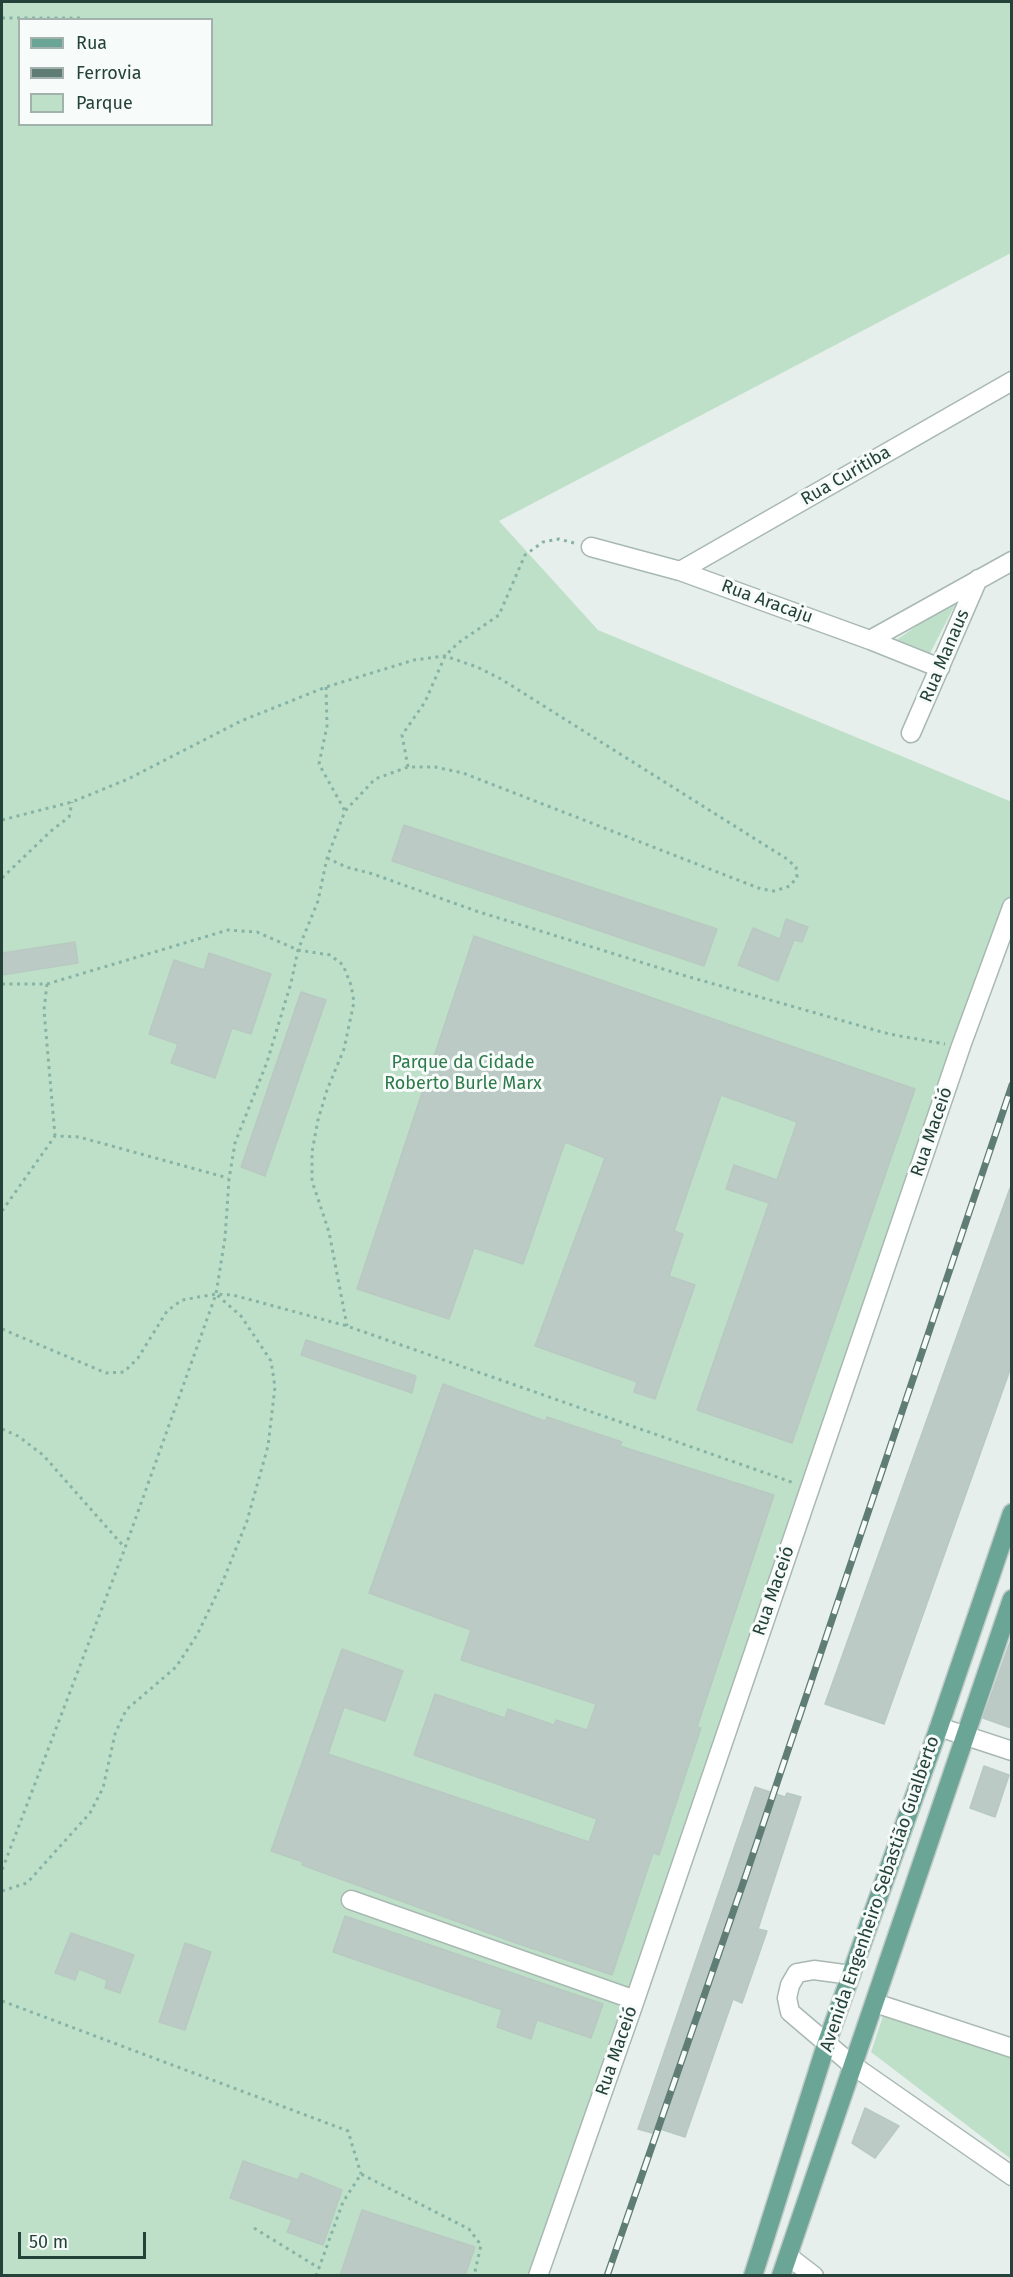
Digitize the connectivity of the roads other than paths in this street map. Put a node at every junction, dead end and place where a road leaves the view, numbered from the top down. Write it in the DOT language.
graph roads {
  1 [pos="1011,381"];
  2 [pos="591,547"];
  3 [pos="1011,561"];
  4 [pos="680,571"];
  5 [pos="978,579"];
  6 [pos="870,640"];
  7 [pos="940,668"];
  8 [pos="912,733"];
  9 [pos="1011,907"];
  10 [pos="1011,1513"];
  11 [pos="1011,1599"];
  12 [pos="939,1727"];
  13 [pos="966,1735"];
  14 [pos="1011,1751"];
  15 [pos="351,1900"];
  16 [pos="851,1975"];
  17 [pos="635,2000"];
  18 [pos="875,2003"];
  19 [pos="826,2044"];
  20 [pos="1011,2048"];
  21 [pos="851,2064"];
  22 [pos="1011,2176"];
  23 [pos="788,2256"];
  24 [pos="538,2276"];
  25 [pos="753,2276"];
  26 [pos="781,2276"];
  27 [pos="814,2276"];
  1 -- 4 [label="street, Rua Curitiba"];
  2 -- 4 [label="street, Rua Aracaju"];
  3 -- 5 [label="street"];
  4 -- 6 [label="street, Rua Aracaju"];
  5 -- 6 [label="street"];
  5 -- 7 [label="street, Rua Manaus"];
  6 -- 7 [label="street, Rua Aracaju"];
  7 -- 8 [label="street, Rua Manaus"];
  9 -- 17 [label="street, Rua Maceió"];
  10 -- 12 [label="main road, Avenida Engenheiro Sebastião Gualberto"];
  11 -- 13 [label="main road, Avenida Engenheiro Sebastião Gualberto"];
  12 -- 13 [label="street"];
  12 -- 16 [label="main road, Avenida Engenheiro Sebastião Gualberto"];
  13 -- 14 [label="street"];
  13 -- 18 [label="main road, Avenida Engenheiro Sebastião Gualberto"];
  15 -- 17 [label="street"];
  16 -- 19 [label="main road, Avenida Engenheiro Sebastião Gualberto"];
  16 -- 19 [label="street"];
  17 -- 24 [label="street, Rua Maceió"];
  18 -- 20 [label="street"];
  18 -- 21 [label="main road, Avenida Engenheiro Sebastião Gualberto"];
  19 -- 21 [label="street"];
  19 -- 25 [label="main road, Avenida Engenheiro Sebastião Gualberto"];
  21 -- 22 [label="street"];
  21 -- 23 [label="main road, Avenida Engenheiro Sebastião Gualberto"];
  23 -- 26 [label="main road, Avenida Engenheiro Sebastião Gualberto"];
  23 -- 27 [label="street"];
}
